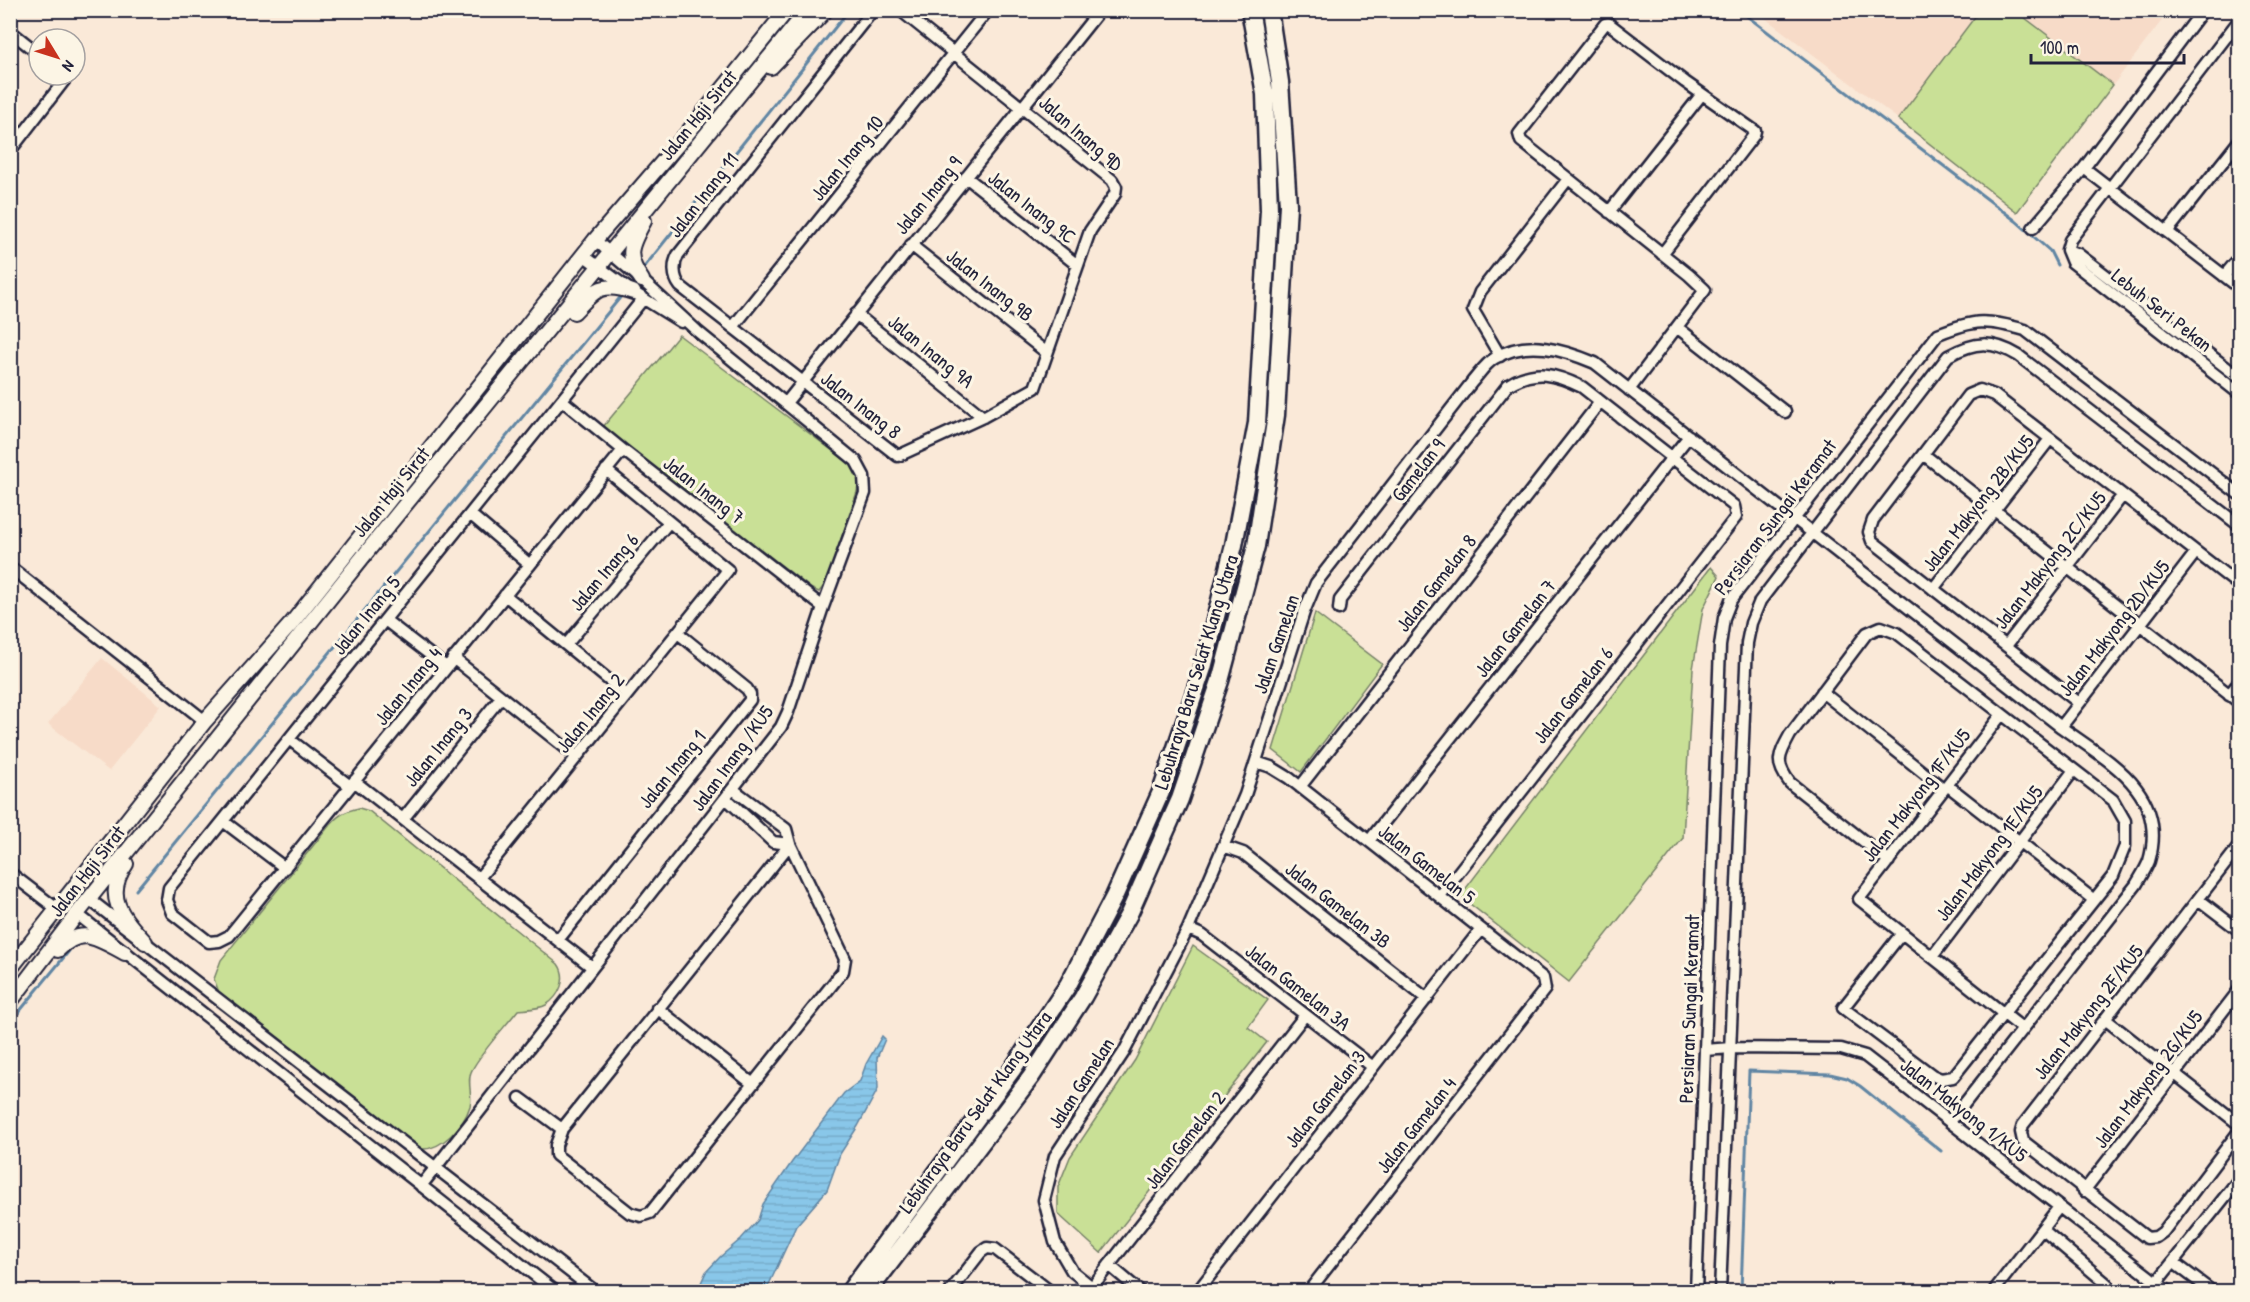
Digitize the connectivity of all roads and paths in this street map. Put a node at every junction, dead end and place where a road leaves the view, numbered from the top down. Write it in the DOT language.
graph roads {
  1 [pos="787,10"];
  2 [pos="808,10"];
  3 [pos="826,10"];
  4 [pos="873,10"];
  5 [pos="900,10"];
  6 [pos="988,10"];
  7 [pos="1100,10"];
  8 [pos="1250,10"];
  9 [pos="1269,10"];
  10 [pos="2203,10"];
  11 [pos="2240,18"];
  12 [pos="10,31"];
  13 [pos="27,44"];
  14 [pos="954,52"];
  15 [pos="57,87"];
  16 [pos="1702,94"];
  17 [pos="1022,106"];
  18 [pos="707,132"];
  19 [pos="2240,140"];
  20 [pos="13,144"];
  21 [pos="2084,168"];
  22 [pos="966,177"];
  23 [pos="1569,179"];
  24 [pos="2109,188"];
  25 [pos="658,195"];
  26 [pos="1610,212"];
  27 [pos="2033,228"];
  28 [pos="2167,232"];
  29 [pos="595,240"];
  30 [pos="911,245"];
  31 [pos="2067,250"];
  32 [pos="610,254"];
  33 [pos="1662,254"];
  34 [pos="583,255"];
  35 [pos="2240,257"];
  36 [pos="1076,264"];
  37 [pos="600,267"];
  38 [pos="630,267"];
  39 [pos="2224,276"];
  40 [pos="642,280"];
  41 [pos="618,284"];
  42 [pos="2240,288"];
  43 [pos="638,296"];
  44 [pos="856,314"];
  45 [pos="733,327"];
  46 [pos="1678,328"];
  47 [pos="697,332"];
  48 [pos="1047,353"];
  49 [pos="1500,356"];
  50 [pos="2240,378"];
  51 [pos="803,381"];
  52 [pos="502,386"];
  53 [pos="1629,390"];
  54 [pos="2240,394"];
  55 [pos="563,401"];
  56 [pos="1600,402"];
  57 [pos="786,403"];
  58 [pos="1785,412"];
  59 [pos="983,417"];
  60 [pos="1689,436"];
  61 [pos="2050,439"];
  62 [pos="623,450"];
  63 [pos="1923,454"];
  64 [pos="1672,458"];
  65 [pos="606,470"];
  66 [pos="2123,495"];
  67 [pos="2240,495"];
  68 [pos="1994,510"];
  69 [pos="470,514"];
  70 [pos="1794,519"];
  71 [pos="669,522"];
  72 [pos="2240,526"];
  73 [pos="1812,533"];
  74 [pos="2196,552"];
  75 [pos="530,564"];
  76 [pos="10,567"];
  77 [pos="2067,567"];
  78 [pos="2240,586"];
  79 [pos="1933,590"];
  80 [pos="505,595"];
  81 [pos="823,607"];
  82 [pos="1339,609"];
  83 [pos="385,620"];
  84 [pos="2140,624"];
  85 [pos="678,633"];
  86 [pos="566,645"];
  87 [pos="2006,646"];
  88 [pos="453,658"];
  89 [pos="446,668"];
  90 [pos="2240,681"];
  91 [pos="1822,692"];
  92 [pos="2229,694"];
  93 [pos="627,695"];
  94 [pos="501,696"];
  95 [pos="249,698"];
  96 [pos="2079,703"];
  97 [pos="2240,703"];
  98 [pos="2001,714"];
  99 [pos="205,721"];
  100 [pos="2061,727"];
  101 [pos="289,740"];
  102 [pos="577,757"];
  103 [pos="1256,762"];
  104 [pos="2074,770"];
  105 [pos="352,783"];
  106 [pos="1300,787"];
  107 [pos="1945,787"];
  108 [pos="730,794"];
  109 [pos="403,819"];
  110 [pos="223,821"];
  111 [pos="1369,841"];
  112 [pos="2019,843"];
  113 [pos="790,844"];
  114 [pos="2240,844"];
  115 [pos="1223,846"];
  116 [pos="104,848"];
  117 [pos="1889,861"];
  118 [pos="285,868"];
  119 [pos="10,873"];
  120 [pos="479,878"];
  121 [pos="1440,896"];
  122 [pos="2198,899"];
  123 [pos="2094,900"];
  124 [pos="81,905"];
  125 [pos="57,909"];
  126 [pos="1481,929"];
  127 [pos="1188,930"];
  128 [pos="2240,931"];
  129 [pos="1902,933"];
  130 [pos="558,940"];
  131 [pos="219,941"];
  132 [pos="145,942"];
  133 [pos="124,953"];
  134 [pos="1932,957"];
  135 [pos="592,967"];
  136 [pos="10,969"];
  137 [pos="10,978"];
  138 [pos="1543,978"];
  139 [pos="2240,989"];
  140 [pos="12,999"];
  141 [pos="1427,999"];
  142 [pos="657,1008"];
  143 [pos="2003,1014"];
  144 [pos="1305,1015"];
  145 [pos="2105,1019"];
  146 [pos="2023,1029"];
  147 [pos="1731,1048"];
  148 [pos="1705,1050"];
  149 [pos="1373,1067"];
  150 [pos="2174,1073"];
  151 [pos="753,1084"];
  152 [pos="520,1098"];
  153 [pos="1950,1122"];
  154 [pos="2240,1125"];
  155 [pos="562,1129"];
  156 [pos="2240,1130"];
  157 [pos="435,1168"];
  158 [pos="421,1186"];
  159 [pos="2237,1186"];
  160 [pos="2085,1191"];
  161 [pos="2059,1207"];
  162 [pos="2042,1229"];
  163 [pos="2173,1262"];
  164 [pos="1109,1265"];
  165 [pos="2156,1282"];
  166 [pos="1095,1289"];
  167 [pos="556,1292"];
  168 [pos="596,1292"];
  169 [pos="849,1292"];
  170 [pos="868,1292"];
  171 [pos="950,1292"];
  172 [pos="1051,1292"];
  173 [pos="1141,1292"];
  174 [pos="1197,1292"];
  175 [pos="1308,1292"];
  176 [pos="1696,1292"];
  177 [pos="1720,1292"];
  178 [pos="1993,1292"];
  179 [pos="2107,1292"];
  180 [pos="2149,1292"];
  181 [pos="2169,1292"];
  182 [pos="2212,1292"];
  1 -- 29 [label="main road, Jalan Haji Sirat"];
  2 -- 18 [label="main road, Jalan Haji Sirat"];
  3 -- 18 [label="main road"];
  4 -- 45 [label="street, Jalan Inang 11"];
  5 -- 14 [label="street, Jalan Inang 9D"];
  6 -- 14 [label="street, Jalan Inang 10"];
  7 -- 17 [label="street, Jalan Inang 9"];
  8 -- 169 [label="highway, Lebuhraya Baru Selat Klang Utara"];
  9 -- 170 [label="highway, Lebuhraya Baru Selat Klang Utara"];
  10 -- 21 [label="street"];
  11 -- 24 [label="street"];
  12 -- 13 [label="street"];
  14 -- 17 [label="street, Jalan Inang 9D"];
  14 -- 45 [label="street, Jalan Inang 10"];
  15 -- 20 [label="street"];
  16 -- 23 [label="street"];
  16 -- 26 [label="street"];
  16 -- 33 [label="street"];
  17 -- 22 [label="street, Jalan Inang 9"];
  17 -- 36 [label="street, Jalan Inang 9D"];
  18 -- 25 [label="main road, Jalan Haji Sirat"];
  19 -- 28 [label="street"];
  21 -- 24 [label="street"];
  21 -- 27 [label="street"];
  22 -- 30 [label="street, Jalan Inang 9"];
  22 -- 36 [label="street, Jalan Inang 9C"];
  23 -- 26 [label="street"];
  23 -- 49 [label="street"];
  24 -- 28 [label="street"];
  24 -- 31 [label="street"];
  25 -- 32 [label="main road, Jalan Haji Sirat"];
  25 -- 38 [label="main road"];
  26 -- 33 [label="street"];
  28 -- 39 [label="street"];
  29 -- 32 [label="street"];
  29 -- 34 [label="main road, Jalan Haji Sirat"];
  30 -- 44 [label="street, Jalan Inang 9"];
  30 -- 48 [label="street, Jalan Inang 9B"];
  31 -- 50 [label="street"];
  31 -- 54 [label="street, Lebuh Seri Pekan"];
  32 -- 37 [label="main road, Jalan Haji Sirat"];
  32 -- 38 [label="street"];
  33 -- 46 [label="street"];
  34 -- 37 [label="street"];
  34 -- 99 [label="main road, Jalan Haji Sirat"];
  35 -- 39 [label="street"];
  36 -- 48 [label="street"];
  37 -- 41 [label="street"];
  37 -- 52 [label="main road, Jalan Haji Sirat"];
  38 -- 40 [label="main road"];
  39 -- 42 [label="street"];
  40 -- 47 [label="street, Jalan Inang /KU5"];
  41 -- 43 [label="main road"];
  41 -- 52 [label="main road"];
  43 -- 47 [label="street, Jalan Inang /KU5"];
  43 -- 55 [label="street, Jalan Inang 5"];
  44 -- 51 [label="street, Jalan Inang 9"];
  44 -- 59 [label="street, Jalan Inang 9A"];
  45 -- 51 [label="street, Jalan Inang 11"];
  46 -- 53 [label="street"];
  46 -- 58 [label="street"];
  47 -- 57 [label="street, Jalan Inang /KU5"];
  48 -- 59 [label="street"];
  49 -- 53 [label="street, Jalan Gamelan"];
  49 -- 103 [label="street, Jalan Gamelan"];
  51 -- 57 [label="street, Jalan Inang 9"];
  51 -- 59 [label="street, Jalan Inang 8"];
  52 -- 95 [label="main road, Jalan Haji Sirat"];
  53 -- 60 [label="street, Jalan Gamelan"];
  55 -- 62 [label="street, Jalan Inang 7"];
  55 -- 69 [label="street, Jalan Inang 5"];
  56 -- 64 [label="street"];
  56 -- 82 [label="street, Gamelan 9"];
  56 -- 106 [label="street, Jalan Gamelan 8"];
  57 -- 81 [label="street, Jalan Inang /KU5"];
  60 -- 64 [label="street, Jalan Gamelan 7"];
  60 -- 70 [label="street, Jalan Gamelan"];
  61 -- 63 [label="street"];
  61 -- 66 [label="street"];
  61 -- 68 [label="street, Jalan Makyong 2B/KU5"];
  62 -- 65 [label="street, Jalan Inang 4"];
  62 -- 81 [label="street, Jalan Inang 7"];
  63 -- 68 [label="street"];
  63 -- 79 [label="street"];
  64 -- 111 [label="street, Jalan Gamelan 7"];
  64 -- 121 [label="street, Jalan Gamelan 6"];
  65 -- 71 [label="street"];
  65 -- 75 [label="street, Jalan Inang 4"];
  66 -- 74 [label="street"];
  66 -- 77 [label="street, Jalan Makyong 2C/KU5"];
  67 -- 70 [label="street, Persiaran Sungai Keramat"];
  68 -- 77 [label="street"];
  68 -- 79 [label="street, Jalan Makyong 2B/KU5"];
  69 -- 75 [label="street"];
  69 -- 83 [label="street, Jalan Inang 5"];
  70 -- 73 [label="street, Jalan Gamelan"];
  70 -- 148 [label="street, Persiaran Sungai Keramat"];
  71 -- 85 [label="street, Jalan Inang 2"];
  71 -- 86 [label="street, Jalan Inang 6"];
  72 -- 73 [label="street, Persiaran Sungai Keramat"];
  73 -- 100 [label="street, Jalan Gamelan"];
  73 -- 147 [label="street, Persiaran Sungai Keramat"];
  74 -- 78 [label="street"];
  74 -- 84 [label="street, Jalan Makyong 2D/KU5"];
  75 -- 80 [label="street, Jalan Inang 4"];
  76 -- 99 [label="street"];
  77 -- 84 [label="street"];
  77 -- 87 [label="street, Jalan Makyong 2C/KU5"];
  79 -- 87 [label="street"];
  80 -- 86 [label="street"];
  80 -- 88 [label="street, Jalan Inang 4"];
  81 -- 108 [label="street, Jalan Inang /KU5"];
  83 -- 89 [label="street"];
  83 -- 101 [label="street, Jalan Inang 5"];
  84 -- 92 [label="street"];
  84 -- 96 [label="street, Jalan Makyong 2D/KU5"];
  85 -- 93 [label="street, Jalan Inang 2"];
  85 -- 130 [label="street, Jalan Inang 1"];
  86 -- 93 [label="street"];
  87 -- 96 [label="street"];
  88 -- 89 [label="street, Jalan Inang 4"];
  88 -- 94 [label="street"];
  89 -- 105 [label="street, Jalan Inang 4"];
  90 -- 92 [label="street"];
  91 -- 98 [label="street"];
  91 -- 107 [label="street"];
  91 -- 117 [label="street"];
  92 -- 97 [label="street"];
  93 -- 102 [label="street, Jalan Inang 2"];
  94 -- 102 [label="street"];
  94 -- 109 [label="street, Jalan Inang 3"];
  95 -- 124 [label="main road, Jalan Haji Sirat"];
  95 -- 132 [label="main road"];
  96 -- 100 [label="street, Jalan Makyong 2D/KU5"];
  98 -- 104 [label="street"];
  98 -- 107 [label="street, Jalan Makyong 1F/KU5"];
  99 -- 116 [label="main road, Jalan Haji Sirat"];
  100 -- 146 [label="street, Jalan Gamelan"];
  101 -- 105 [label="street"];
  101 -- 110 [label="street, Jalan Inang 5"];
  102 -- 120 [label="street, Jalan Inang 2"];
  103 -- 106 [label="street, Jalan Gamelan 5"];
  103 -- 115 [label="street, Jalan Gamelan"];
  104 -- 112 [label="street, Jalan Makyong 1E/KU5"];
  104 -- 123 [label="street"];
  105 -- 109 [label="street"];
  105 -- 118 [label="street, Jalan Inang 4"];
  106 -- 111 [label="street, Jalan Gamelan 5"];
  107 -- 112 [label="street"];
  107 -- 117 [label="street, Jalan Makyong 1F/KU5"];
  108 -- 113 [label="street"];
  108 -- 113 [label="street"];
  108 -- 135 [label="street, Jalan Inang /KU5"];
  109 -- 120 [label="street"];
  110 -- 118 [label="street"];
  110 -- 131 [label="street, Jalan Inang 5"];
  111 -- 121 [label="street, Jalan Gamelan 5"];
  112 -- 123 [label="street"];
  112 -- 134 [label="street, Jalan Makyong 1E/KU5"];
  113 -- 142 [label="street"];
  113 -- 151 [label="street"];
  114 -- 122 [label="street, Jalan Makyong 2F/KU5"];
  115 -- 127 [label="street, Jalan Gamelan"];
  115 -- 141 [label="street, Jalan Gamelan 3B"];
  116 -- 124 [label="main road"];
  116 -- 125 [label="main road, Jalan Haji Sirat"];
  117 -- 129 [label="street, Jalan Makyong 1F/KU5"];
  118 -- 131 [label="street, Jalan Inang 4"];
  119 -- 125 [label="street"];
  120 -- 130 [label="street"];
  121 -- 126 [label="street, Jalan Gamelan 5"];
  122 -- 128 [label="street"];
  122 -- 145 [label="street, Jalan Makyong 2F/KU5"];
  123 -- 143 [label="street"];
  124 -- 132 [label="street"];
  124 -- 133 [label="street"];
  124 -- 137 [label="main road"];
  124 -- 140 [label="main road, Jalan Haji Sirat"];
  125 -- 136 [label="main road, Jalan Haji Sirat"];
  126 -- 138 [label="street, Jalan Gamelan 5"];
  126 -- 141 [label="street, Jalan Gamelan 3"];
  127 -- 144 [label="street, Jalan Gamelan 3A"];
  127 -- 166 [label="street, Jalan Gamelan"];
  129 -- 134 [label="street"];
  129 -- 143 [label="street"];
  130 -- 135 [label="street"];
  132 -- 157 [label="street"];
  133 -- 140 [label="main road"];
  133 -- 158 [label="street"];
  134 -- 143 [label="street"];
  135 -- 157 [label="street, Jalan Inang /KU5"];
  138 -- 175 [label="street, Jalan Gamelan 4"];
  139 -- 150 [label="street, Jalan Makyong 2G/KU5"];
  141 -- 149 [label="street, Jalan Gamelan 3"];
  142 -- 151 [label="street"];
  142 -- 155 [label="street"];
  143 -- 146 [label="street"];
  144 -- 149 [label="street, Jalan Gamelan 3A"];
  144 -- 164 [label="street, Jalan Gamelan 2"];
  145 -- 150 [label="street"];
  145 -- 160 [label="street, Jalan Makyong 2F/KU5"];
  146 -- 153 [label="street, Jalan Gamelan"];
  147 -- 148 [label="street, Jalan Makyong 1/KU5"];
  147 -- 153 [label="street, Jalan Makyong 1/KU5"];
  147 -- 177 [label="street, Persiaran Sungai Keramat"];
  148 -- 176 [label="street, Persiaran Sungai Keramat"];
  149 -- 174 [label="street, Jalan Gamelan 3"];
  150 -- 154 [label="street"];
  150 -- 160 [label="street, Jalan Makyong 2G/KU5"];
  151 -- 155 [label="street"];
  152 -- 155 [label="street"];
  153 -- 161 [label="street, Jalan Makyong 1/KU5"];
  156 -- 160 [label="street, Jalan Makyong 2F/KU5"];
  157 -- 158 [label="street, Jalan Inang /KU5"];
  157 -- 168 [label="street"];
  158 -- 167 [label="street"];
  159 -- 163 [label="street"];
  161 -- 162 [label="street"];
  161 -- 165 [label="street, Jalan Makyong 1/KU5"];
  162 -- 178 [label="street"];
  162 -- 179 [label="street"];
  163 -- 165 [label="street"];
  163 -- 182 [label="street"];
  164 -- 166 [label="street, Jalan Gamelan 2"];
  164 -- 173 [label="street"];
  165 -- 180 [label="street"];
  165 -- 181 [label="street, Jalan Makyong 1/KU5"];
  171 -- 172 [label="street"];
}
